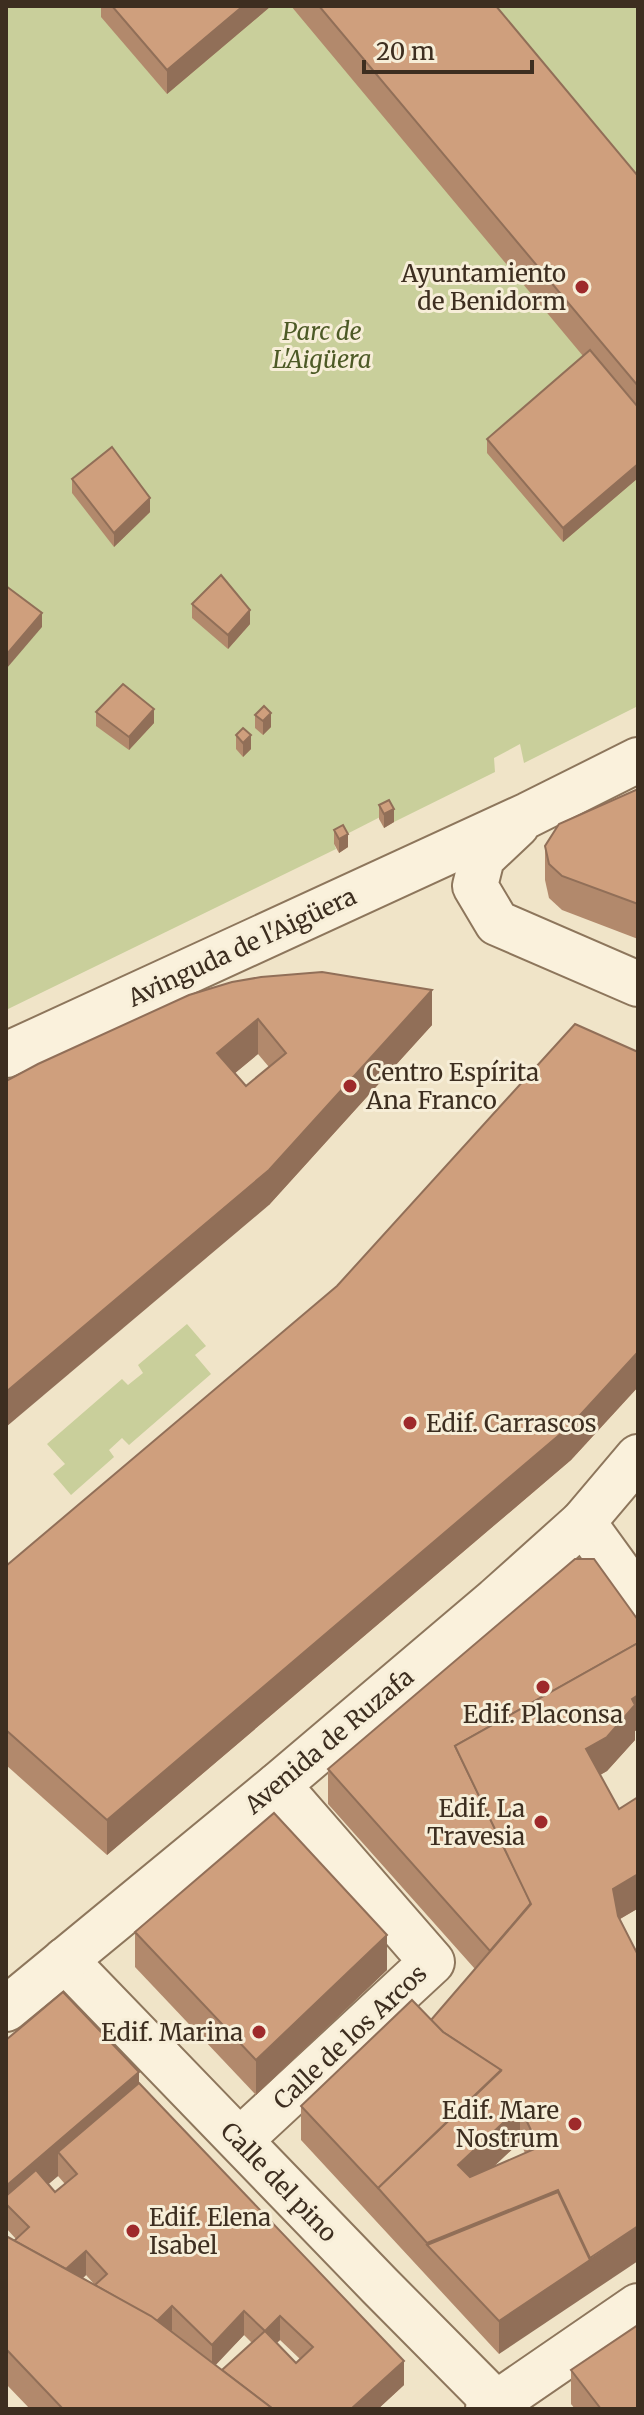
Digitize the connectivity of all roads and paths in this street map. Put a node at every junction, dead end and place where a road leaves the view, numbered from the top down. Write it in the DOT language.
graph roads {
  1 [pos="638,760"];
  2 [pos="528,815"];
  3 [pos="638,984"];
  4 [pos="6,1055"];
  5 [pos="638,1457"];
  6 [pos="583,1522"];
  7 [pos="638,1598"];
  8 [pos="278,1785"];
  9 [pos="65,1960"];
  10 [pos="6,2009"];
  11 [pos="240,2140"];
  12 [pos="638,2306"];
  13 [pos="497,2407"];
  1 -- 2 [label="street"];
  2 -- 3 [label="street"];
  2 -- 4 [label="street, Avinguda de l'Aigüera"];
  5 -- 6 [label="street, Avenida de Ruzafa"];
  6 -- 7 [label="street"];
  6 -- 8 [label="street, Avenida de Ruzafa"];
  8 -- 9 [label="street, Avenida de Ruzafa"];
  8 -- 11 [label="street, Calle de los Arcos"];
  9 -- 10 [label="street, Avenida de Ruzafa"];
  9 -- 11 [label="street, Calle del pino"];
  11 -- 13 [label="street, Calle del pino"];
  12 -- 13 [label="street"];
}
